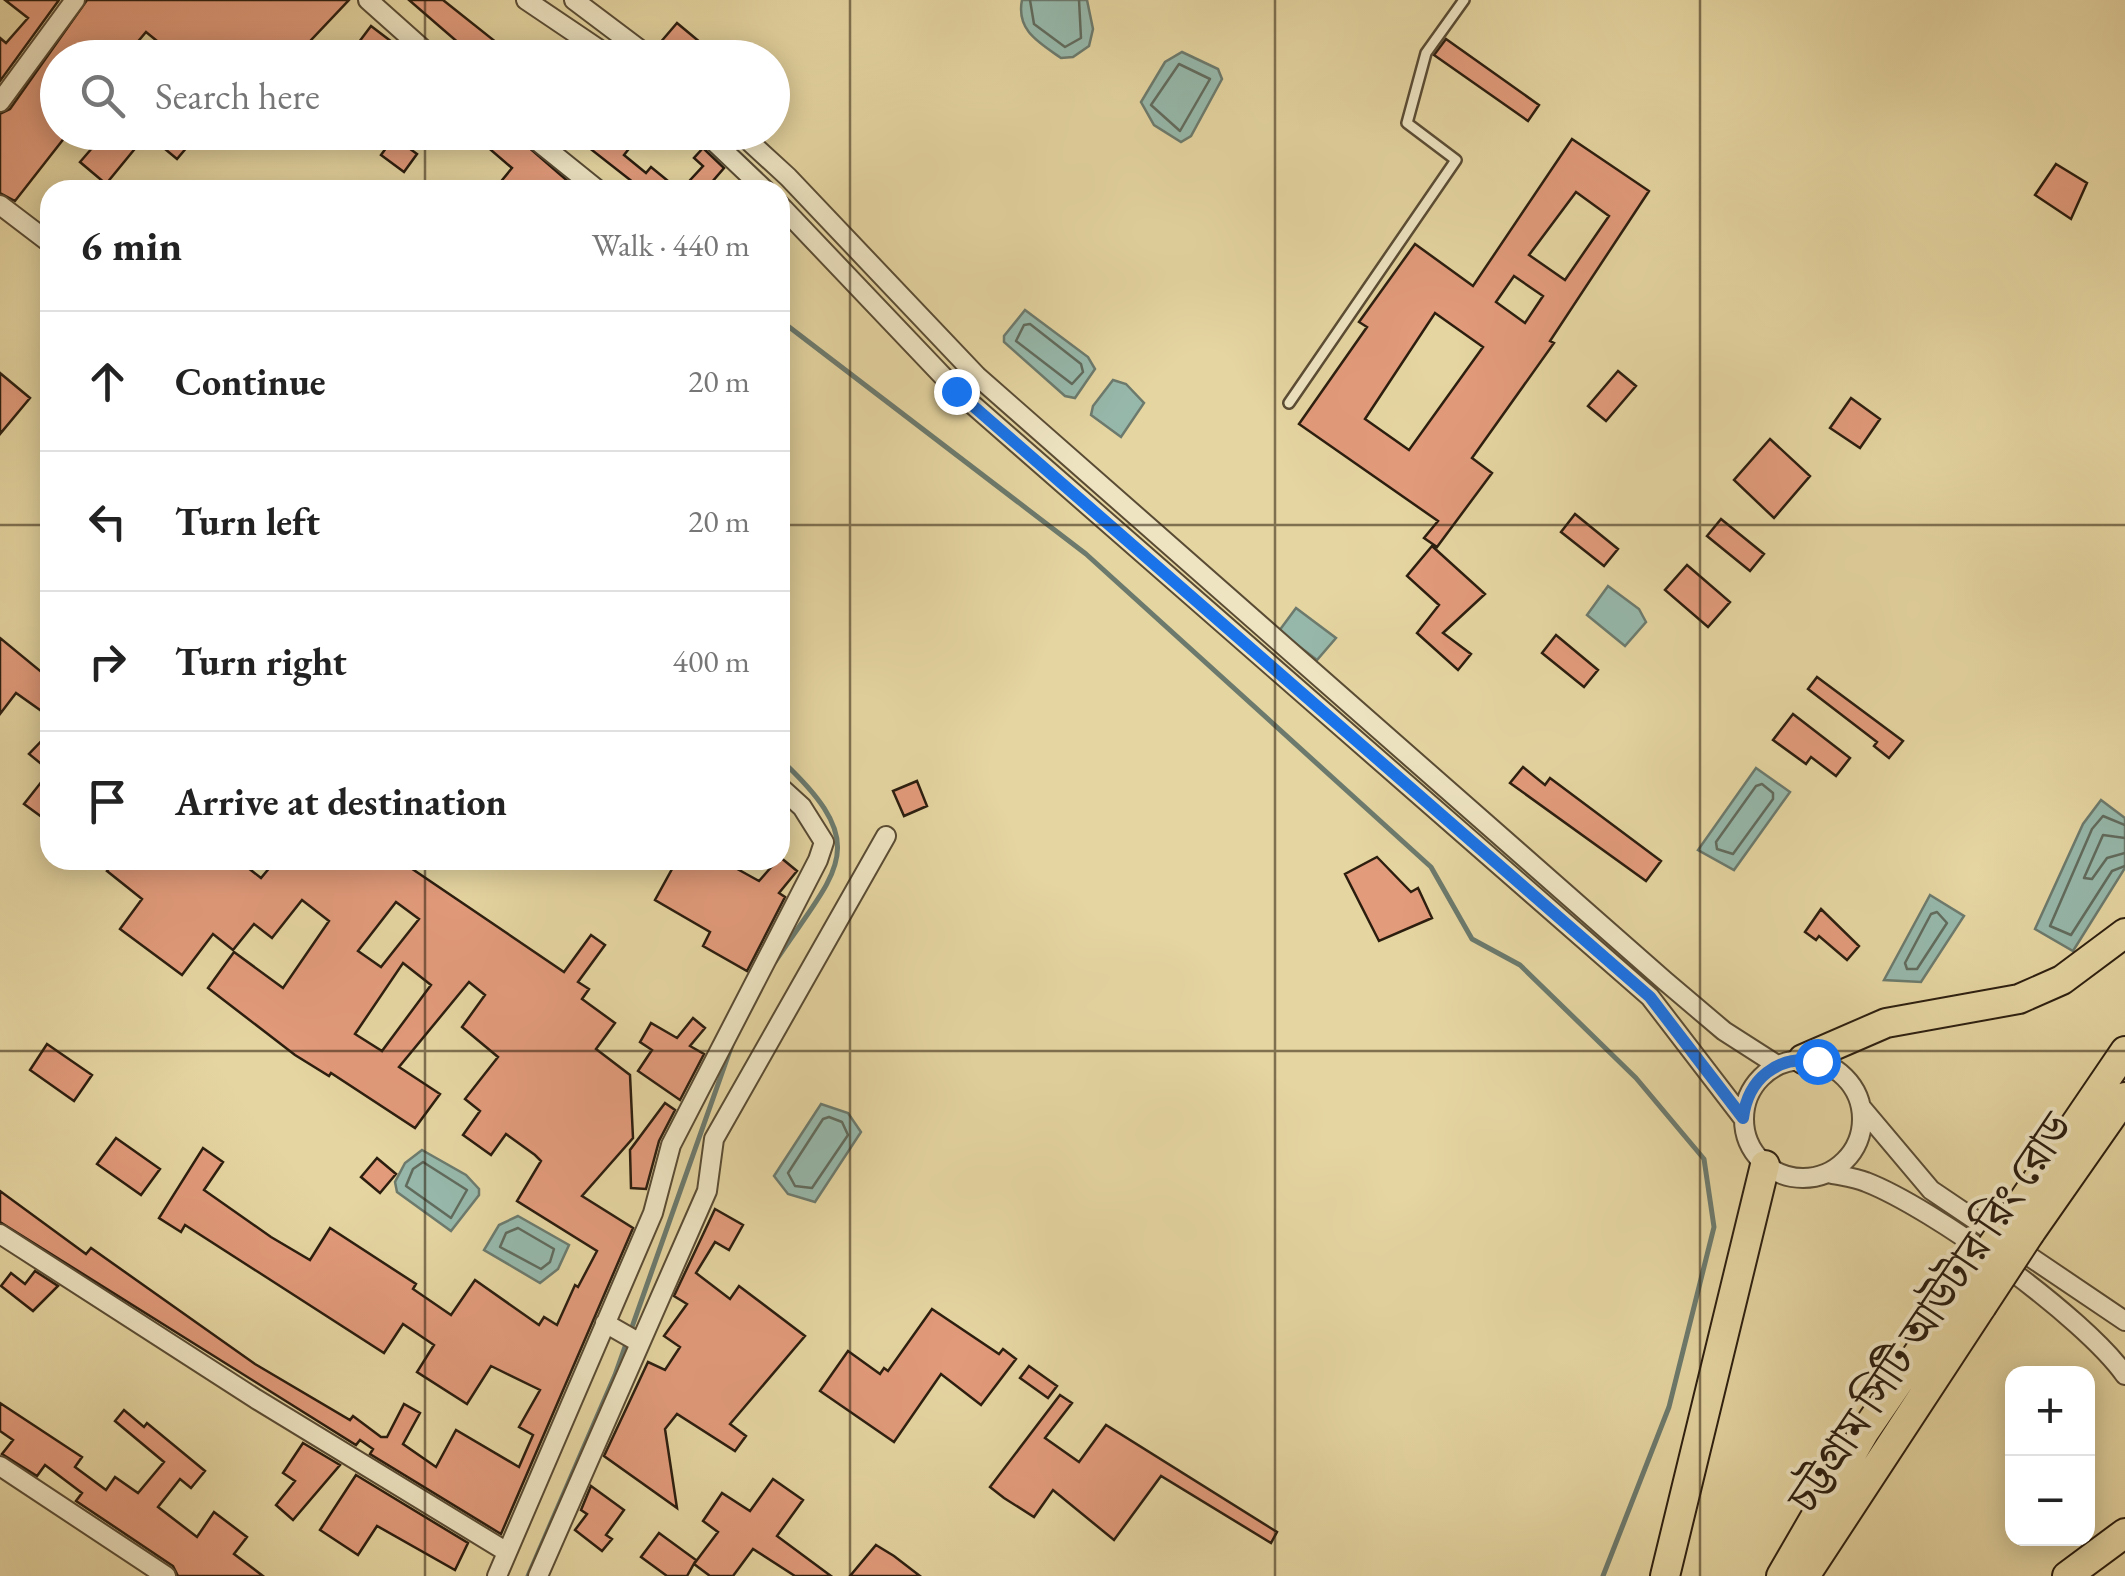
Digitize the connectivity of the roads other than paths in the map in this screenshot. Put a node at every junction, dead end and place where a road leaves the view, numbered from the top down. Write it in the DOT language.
graph roads {
  1 [pos="75,0"];
  2 [pos="368,0"];
  3 [pos="526,0"];
  4 [pos="574,0"];
  5 [pos="1464,0"];
  6 [pos="46,40"];
  7 [pos="413,40"];
  8 [pos="585,40"];
  9 [pos="627,40"];
  10 [pos="40,48"];
  11 [pos="0,102"];
  12 [pos="548,150"];
  13 [pos="723,150"];
  14 [pos="759,150"];
  15 [pos="586,180"];
  16 [pos="755,180"];
  17 [pos="0,205"];
  18 [pos="790,216"];
  19 [pos="40,236"];
  20 [pos="1288,403"];
  21 [pos="790,796"];
  22 [pos="886,836"];
  23 [pos="2125,933"];
  24 [pos="2125,1051"];
  25 [pos="1790,1062"];
  26 [pos="2125,1097"];
  27 [pos="1861,1106"];
  28 [pos="1743,1118"];
  29 [pos="1765,1165"];
  30 [pos="1828,1173"];
  31 [pos="2021,1225"];
  32 [pos="0,1234"];
  33 [pos="1971,1299"];
  34 [pos="2125,1322"];
  35 [pos="605,1323"];
  36 [pos="640,1343"];
  37 [pos="2125,1375"];
  38 [pos="0,1466"];
  39 [pos="2125,1533"];
  40 [pos="507,1552"];
  41 [pos="166,1576"];
  42 [pos="497,1576"];
  43 [pos="538,1576"];
  44 [pos="1666,1576"];
  45 [pos="1781,1576"];
  46 [pos="1806,1576"];
  47 [pos="2068,1576"];
  1 -- 6 [label="street"];
  2 -- 7 [label="street"];
  3 -- 8 [label="street"];
  4 -- 9 [label="street"];
  5 -- 20 [label="lane"];
  10 -- 11 [label="street"];
  12 -- 15 [label="street"];
  13 -- 16 [label="street"];
  14 -- 25 [label="street"];
  17 -- 19 [label="street"];
  18 -- 28 [label="street"];
  21 -- 35 [label="street"];
  22 -- 36 [label="street"];
  23 -- 25 [label="main road"];
  24 -- 31 [label="main road"];
  25 -- 27 [label="street"];
  25 -- 28 [label="street"];
  26 -- 31 [label="main road, চট্টগ্রাম সিটি আউটার রিং রোড"];
  27 -- 30 [label="street"];
  27 -- 34 [label="street"];
  28 -- 29 [label="street"];
  29 -- 30 [label="street"];
  29 -- 44 [label="main road"];
  30 -- 37 [label="street"];
  31 -- 33 [label="main road, bridge"];
  32 -- 40 [label="street"];
  33 -- 45 [label="main road"];
  33 -- 46 [label="main road, চট্টগ্রাম সিটি আউটার রিং রোড"];
  35 -- 36 [label="street"];
  35 -- 40 [label="street"];
  36 -- 43 [label="street"];
  38 -- 41 [label="street"];
  39 -- 47 [label="main road"];
  40 -- 42 [label="street"];
}
